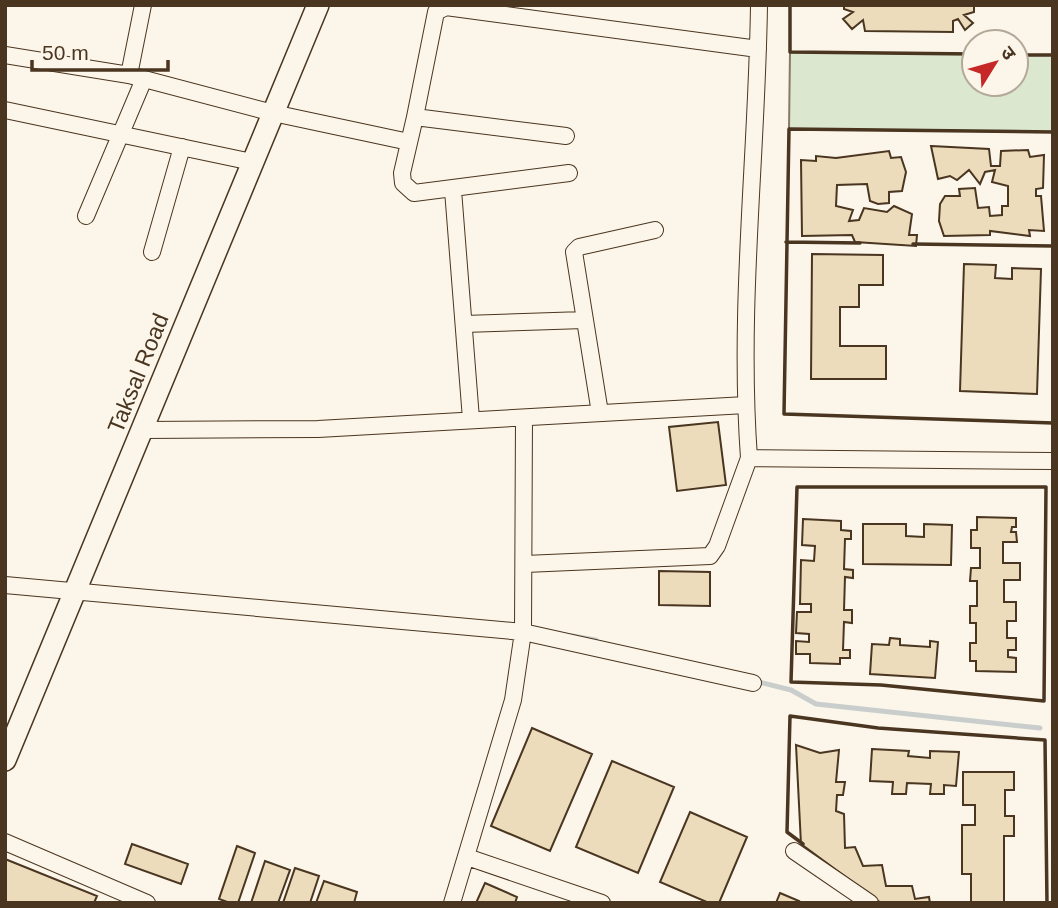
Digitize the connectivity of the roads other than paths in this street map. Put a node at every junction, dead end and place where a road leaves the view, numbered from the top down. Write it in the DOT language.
graph roads {
  1 [pos="143,5"];
  2 [pos="318,5"];
  3 [pos="759,5"];
  4 [pos="758,49"];
  5 [pos="5,55"];
  6 [pos="136,77"];
  7 [pos="5,110"];
  8 [pos="273,113"];
  9 [pos="415,117"];
  10 [pos="121,134"];
  11 [pos="566,136"];
  12 [pos="409,142"];
  13 [pos="182,147"];
  14 [pos="252,162"];
  15 [pos="569,173"];
  16 [pos="453,190"];
  17 [pos="86,216"];
  18 [pos="655,230"];
  19 [pos="152,252"];
  20 [pos="584,320"];
  21 [pos="464,324"];
  22 [pos="746,405"];
  23 [pos="600,414"];
  24 [pos="471,419"];
  25 [pos="524,419"];
  26 [pos="144,430"];
  27 [pos="750,458"];
  28 [pos="1053,461"];
  29 [pos="525,564"];
  30 [pos="5,584"];
  31 [pos="73,593"];
  32 [pos="523,632"];
  33 [pos="753,683"];
  34 [pos="5,760"];
  35 [pos="5,842"];
  36 [pos="794,851"];
  37 [pos="467,857"];
  38 [pos="147,903"];
  39 [pos="452,903"];
  40 [pos="602,903"];
  41 [pos="870,903"];
  1 -- 6 [label="street"];
  2 -- 8 [label="street, Taksal Road"];
  3 -- 4 [label="street"];
  4 -- 9 [label="street"];
  4 -- 22 [label="street"];
  5 -- 6 [label="street"];
  6 -- 8 [label="street"];
  6 -- 10 [label="street"];
  7 -- 10 [label="street"];
  8 -- 12 [label="street"];
  8 -- 14 [label="street, Taksal Road"];
  9 -- 11 [label="street"];
  9 -- 12 [label="street"];
  10 -- 13 [label="street"];
  10 -- 17 [label="street"];
  12 -- 16 [label="street"];
  13 -- 14 [label="street"];
  13 -- 19 [label="street"];
  14 -- 26 [label="street, Taksal Road"];
  15 -- 16 [label="street"];
  16 -- 21 [label="street"];
  18 -- 20 [label="street"];
  20 -- 21 [label="street"];
  20 -- 23 [label="street"];
  21 -- 24 [label="street"];
  22 -- 23 [label="street"];
  22 -- 27 [label="street"];
  23 -- 25 [label="street"];
  24 -- 25 [label="street"];
  24 -- 26 [label="street"];
  25 -- 29 [label="street"];
  26 -- 31 [label="street, Taksal Road"];
  27 -- 28 [label="street"];
  27 -- 29 [label="street"];
  29 -- 32 [label="street"];
  30 -- 31 [label="street"];
  31 -- 32 [label="street"];
  31 -- 34 [label="street, Taksal Road"];
  32 -- 33 [label="street"];
  32 -- 37 [label="street"];
  35 -- 38 [label="street"];
  36 -- 41 [label="street"];
  37 -- 39 [label="street"];
  37 -- 40 [label="street"];
}
